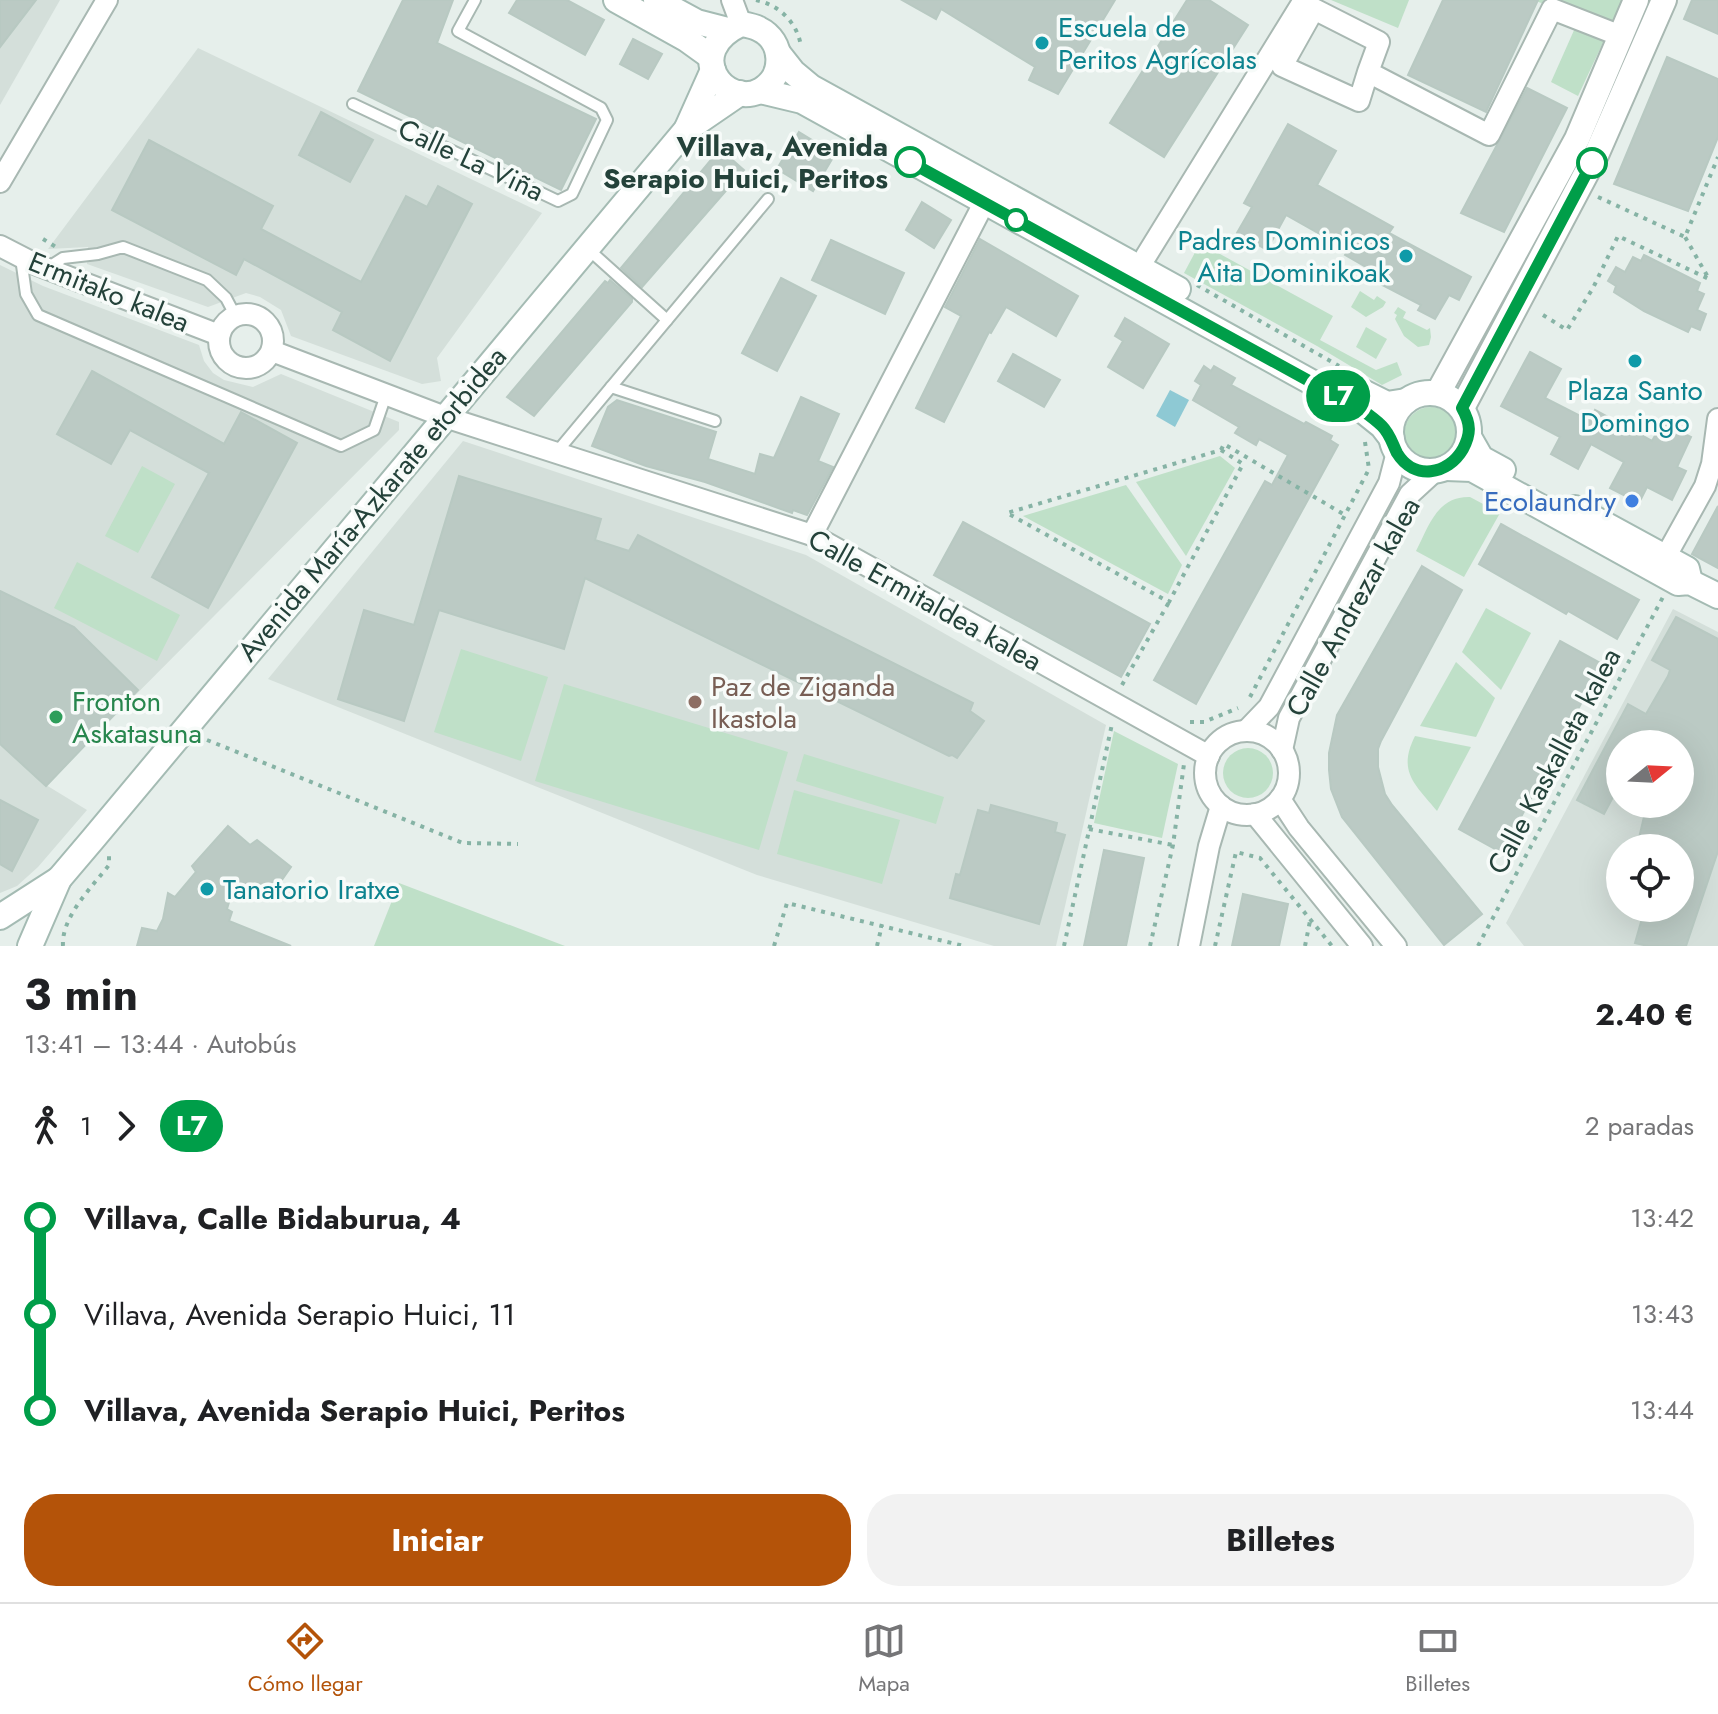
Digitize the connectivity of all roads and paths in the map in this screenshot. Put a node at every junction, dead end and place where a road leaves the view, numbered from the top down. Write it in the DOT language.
graph roads {
  1 [pos="107,0"];
  2 [pos="475,0"];
  3 [pos="616,0"];
  4 [pos="656,0"];
  5 [pos="732,0"];
  6 [pos="1304,0"];
  7 [pos="1636,0"];
  8 [pos="1664,0"];
  9 [pos="735,27"];
  10 [pos="1621,36"];
  11 [pos="778,53"];
  12 [pos="712,63"];
  13 [pos="1368,72"];
  14 [pos="750,92"];
  15 [pos="353,104"];
  16 [pos="686,130"];
  17 [pos="1718,157"];
  18 [pos="0,182"];
  19 [pos="1598,197"];
  20 [pos="768,199"];
  21 [pos="984,203"];
  22 [pos="1685,237"];
  23 [pos="0,246"];
  24 [pos="587,247"];
  25 [pos="1146,256"];
  26 [pos="28,261"];
  27 [pos="235,315"];
  28 [pos="1543,315"];
  29 [pos="667,320"];
  30 [pos="219,335"];
  31 [pos="272,351"];
  32 [pos="611,387"];
  33 [pos="1438,393"];
  34 [pos="386,395"];
  35 [pos="1406,401"];
  36 [pos="1462,408"];
  37 [pos="445,417"];
  38 [pos="1718,419"];
  39 [pos="715,421"];
  40 [pos="1469,437"];
  41 [pos="1365,440"];
  42 [pos="1394,446"];
  43 [pos="1221,450"];
  44 [pos="556,453"];
  45 [pos="1247,458"];
  46 [pos="1243,464"];
  47 [pos="1441,470"];
  48 [pos="1711,489"];
  49 [pos="1345,515"];
  50 [pos="812,535"];
  51 [pos="1666,556"];
  52 [pos="1690,582"];
  53 [pos="1664,595"];
  54 [pos="1718,596"];
  55 [pos="1169,602"];
  56 [pos="1122,685"];
  57 [pos="1113,721"];
  58 [pos="1193,723"];
  59 [pos="1246,731"];
  60 [pos="207,740"];
  61 [pos="1282,750"];
  62 [pos="1209,756"];
  63 [pos="1184,762"];
  64 [pos="1280,799"];
  65 [pos="1221,806"];
  66 [pos="1255,814"];
  67 [pos="1089,829"];
  68 [pos="518,844"];
  69 [pos="1173,845"];
  70 [pos="101,846"];
  71 [pos="59,879"];
  72 [pos="0,919"];
  73 [pos="1311,920"];
  74 [pos="882,925"];
  75 [pos="30,946"];
  76 [pos="63,946"];
  77 [pos="774,946"];
  78 [pos="877,946"];
  79 [pos="964,946"];
  80 [pos="1064,946"];
  81 [pos="1150,946"];
  82 [pos="1189,946"];
  83 [pos="1215,946"];
  84 [pos="1305,946"];
  85 [pos="1332,946"];
  86 [pos="1362,946"];
  87 [pos="1396,946"];
  88 [pos="1478,946"];
  1 -- 18 [label="street"];
  2 -- 15 [label="lane, Calle La Viña"];
  3 -- 12 [label="main road"];
  4 -- 9 [label="main road"];
  5 -- 9 [label="street"];
  6 -- 25 [label="street"];
  7 -- 10 [label="main road"];
  8 -- 36 [label="main road"];
  9 -- 11 [label="main road"];
  9 -- 12 [label="main road"];
  10 -- 13 [label="street"];
  10 -- 33 [label="main road"];
  11 -- 14 [label="main road"];
  11 -- 35 [label="main road"];
  12 -- 14 [label="main road"];
  12 -- 16 [label="main road, Avenida María-Azkarate etorbidea"];
  13 -- 13 [label="street"];
  14 -- 16 [label="main road, Avenida María-Azkarate etorbidea"];
  14 -- 21 [label="main road"];
  16 -- 24 [label="main road, Avenida María-Azkarate etorbidea"];
  17 -- 22 [label="path"];
  19 -- 22 [label="path"];
  20 -- 29 [label="lane"];
  21 -- 42 [label="main road"];
  21 -- 50 [label="street"];
  22 -- 28 [label="path"];
  23 -- 26 [label="street, Ermitako kalea"];
  24 -- 29 [label="lane"];
  24 -- 37 [label="main road, Avenida María-Azkarate etorbidea"];
  26 -- 27 [label="lane"];
  26 -- 30 [label="street, Ermitako kalea"];
  26 -- 34 [label="lane"];
  27 -- 30 [label="street, Ermitako kalea"];
  27 -- 31 [label="street, Ermitako kalea"];
  29 -- 32 [label="lane"];
  30 -- 31 [label="street, Ermitako kalea"];
  31 -- 34 [label="street"];
  32 -- 39 [label="lane"];
  32 -- 44 [label="lane"];
  33 -- 35 [label="main road"];
  33 -- 36 [label="main road"];
  34 -- 37 [label="street"];
  35 -- 42 [label="main road"];
  36 -- 40 [label="main road"];
  37 -- 44 [label="street, Calle Ermitaldea kalea"];
  37 -- 71 [label="main road, Avenida María-Azkarate etorbidea"];
  38 -- 48 [label="street"];
  40 -- 47 [label="main road"];
  40 -- 51 [label="main road"];
  41 -- 49 [label="path"];
  42 -- 47 [label="main road"];
  42 -- 59 [label="street, Calle Andrezar kalea"];
  43 -- 45 [label="path"];
  43 -- 46 [label="path"];
  43 -- 55 [label="path"];
  44 -- 50 [label="street, Calle Ermitaldea kalea"];
  45 -- 46 [label="path"];
  45 -- 49 [label="path"];
  46 -- 55 [label="path"];
  47 -- 52 [label="main road"];
  47 -- 61 [label="street, Calle Andrezar kalea"];
  48 -- 51 [label="street"];
  49 -- 58 [label="path"];
  50 -- 62 [label="street, Calle Ermitaldea kalea"];
  51 -- 52 [label="main road"];
  52 -- 54 [label="main road"];
  53 -- 88 [label="path, Calle Kaskalleta kalea"];
  55 -- 56 [label="path"];
  57 -- 67 [label="path"];
  59 -- 61 [label="street"];
  59 -- 62 [label="street"];
  60 -- 68 [label="path"];
  61 -- 64 [label="street"];
  62 -- 65 [label="street"];
  63 -- 69 [label="path"];
  64 -- 66 [label="street"];
  64 -- 87 [label="street"];
  65 -- 66 [label="street"];
  65 -- 82 [label="street"];
  66 -- 86 [label="street"];
  67 -- 69 [label="path"];
  67 -- 80 [label="path"];
  69 -- 81 [label="path"];
  70 -- 76 [label="path"];
  71 -- 72 [label="main road"];
  71 -- 75 [label="main road"];
  72 -- 75 [label="main road"];
  73 -- 83 [label="path"];
  73 -- 84 [label="path"];
  73 -- 85 [label="path"];
  74 -- 77 [label="path"];
  74 -- 78 [label="path"];
  74 -- 79 [label="path"];
}
